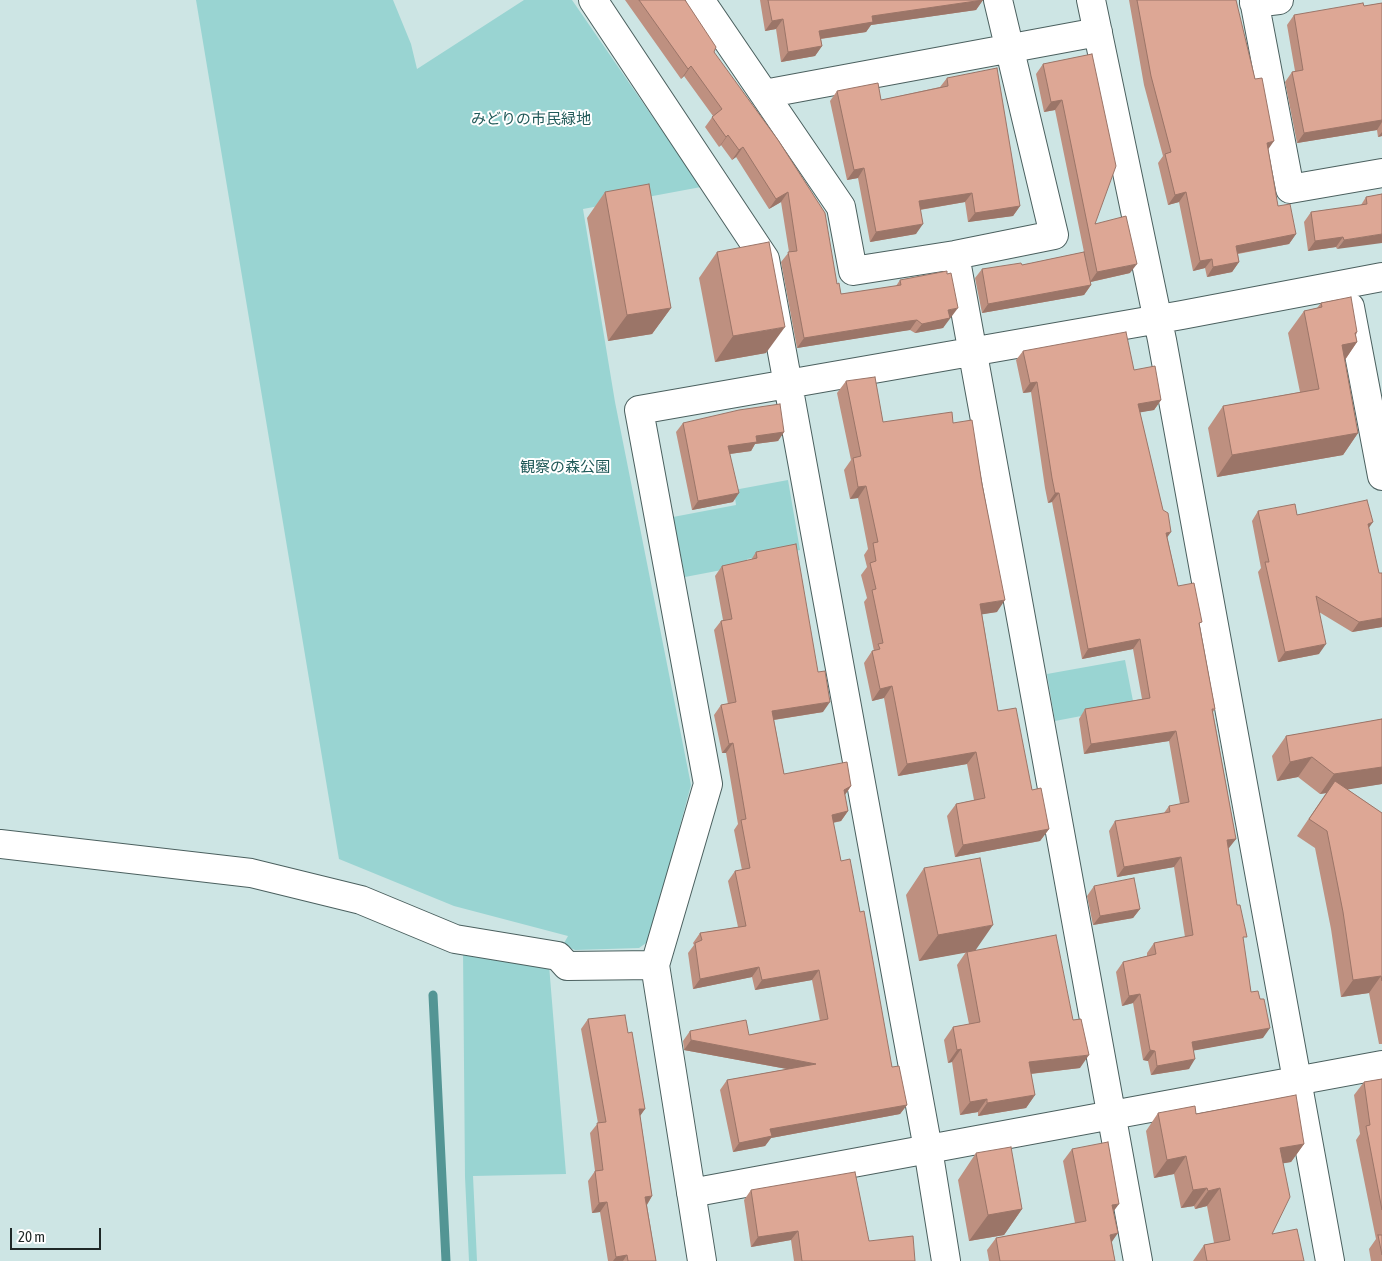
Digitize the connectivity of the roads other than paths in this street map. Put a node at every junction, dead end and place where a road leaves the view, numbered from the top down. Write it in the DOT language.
graph roads {
  1 [pos="592,0"];
  2 [pos="700,0"];
  3 [pos="998,0"];
  4 [pos="1091,0"];
  5 [pos="1262,1"];
  6 [pos="1098,32"];
  7 [pos="1010,47"];
  8 [pos="764,94"];
  9 [pos="1382,173"];
  10 [pos="955,255"];
  11 [pos="1382,276"];
  12 [pos="1346,283"];
  13 [pos="1158,319"];
  14 [pos="971,352"];
  15 [pos="788,385"];
  16 [pos="1382,476"];
  17 [pos="0,844"];
  18 [pos="655,965"];
  19 [pos="1382,1065"];
  20 [pos="1297,1080"];
  21 [pos="1112,1115"];
  22 [pos="928,1149"];
  23 [pos="691,1193"];
  24 [pos="702,1261"];
  25 [pos="946,1261"];
  26 [pos="1138,1261"];
  27 [pos="1330,1261"];
  1 -- 15 [label="street"];
  2 -- 8 [label="street"];
  3 -- 7 [label="street"];
  4 -- 6 [label="street"];
  5 -- 9 [label="street"];
  6 -- 7 [label="street"];
  6 -- 13 [label="street"];
  7 -- 8 [label="street"];
  7 -- 10 [label="street"];
  8 -- 10 [label="street"];
  10 -- 14 [label="street"];
  11 -- 12 [label="street"];
  12 -- 13 [label="street"];
  12 -- 16 [label="street"];
  13 -- 14 [label="street"];
  13 -- 20 [label="street"];
  14 -- 15 [label="street"];
  14 -- 21 [label="street"];
  15 -- 18 [label="street"];
  15 -- 22 [label="street"];
  17 -- 18 [label="street"];
  18 -- 23 [label="street"];
  19 -- 20 [label="street"];
  20 -- 21 [label="street"];
  20 -- 27 [label="street"];
  21 -- 22 [label="street"];
  21 -- 26 [label="street"];
  22 -- 23 [label="street"];
  22 -- 25 [label="street"];
  23 -- 24 [label="street"];
}
